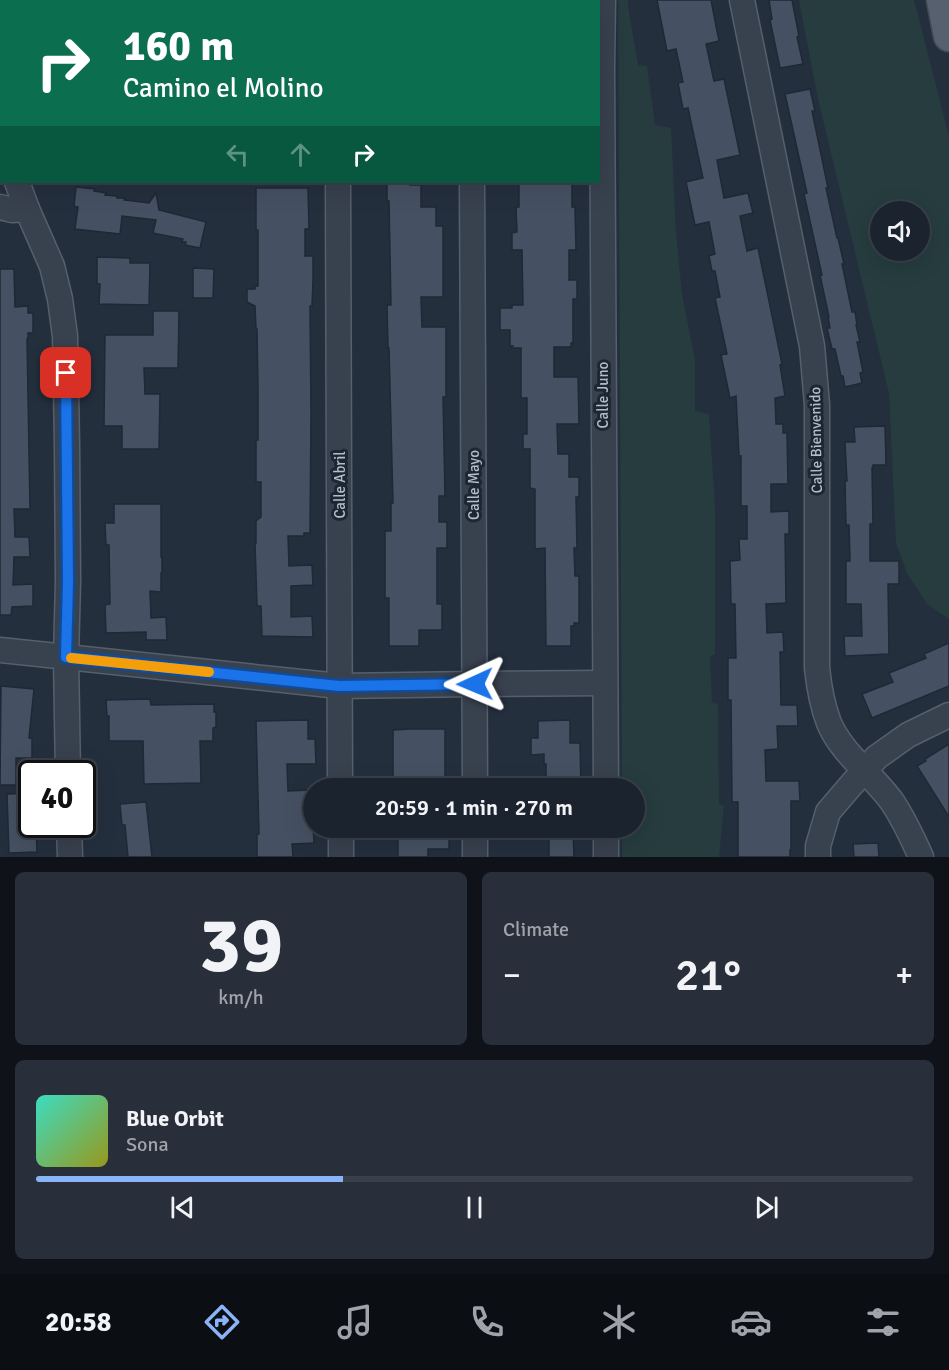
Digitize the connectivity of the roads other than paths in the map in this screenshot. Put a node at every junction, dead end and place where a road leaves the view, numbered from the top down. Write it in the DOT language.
graph roads {
  1 [pos="603,0"];
  2 [pos="742,0"];
  3 [pos="942,0"];
  4 [pos="949,36"];
  5 [pos="600,67"];
  6 [pos="17,183"];
  7 [pos="338,183"];
  8 [pos="472,183"];
  9 [pos="0,207"];
  10 [pos="27,209"];
  11 [pos="0,650"];
  12 [pos="66,657"];
  13 [pos="604,683"];
  14 [pos="475,684"];
  15 [pos="339,686"];
  16 [pos="949,715"];
  17 [pos="68,760"];
  18 [pos="864,771"];
  19 [pos="340,778"];
  20 [pos="475,778"];
  21 [pos="606,778"];
  22 [pos="69,838"];
  23 [pos="341,838"];
  24 [pos="475,838"];
  25 [pos="606,838"];
  26 [pos="70,857"];
  27 [pos="341,857"];
  28 [pos="475,857"];
  29 [pos="606,857"];
  30 [pos="818,857"];
  31 [pos="921,857"];
  1 -- 5 [label="street, Calle Juno"];
  2 -- 18 [label="street, Calle Bienvenido"];
  3 -- 4 [label="main road"];
  5 -- 13 [label="street, Calle Juno"];
  6 -- 10 [label="street"];
  7 -- 15 [label="street, Calle Abril"];
  8 -- 14 [label="street, Calle Mayo"];
  9 -- 10 [label="street"];
  10 -- 12 [label="street"];
  11 -- 12 [label="street"];
  12 -- 15 [label="street"];
  12 -- 17 [label="street"];
  13 -- 14 [label="street"];
  13 -- 21 [label="street, Calle Juno"];
  14 -- 15 [label="street"];
  14 -- 20 [label="street, Calle Mayo"];
  15 -- 19 [label="street, Calle Abril"];
  16 -- 18 [label="street"];
  18 -- 30 [label="street"];
  18 -- 31 [label="street, Calle Bienvenido"];
  22 -- 26 [label="street"];
  23 -- 27 [label="street"];
  24 -- 28 [label="street"];
  25 -- 29 [label="street"];
}
